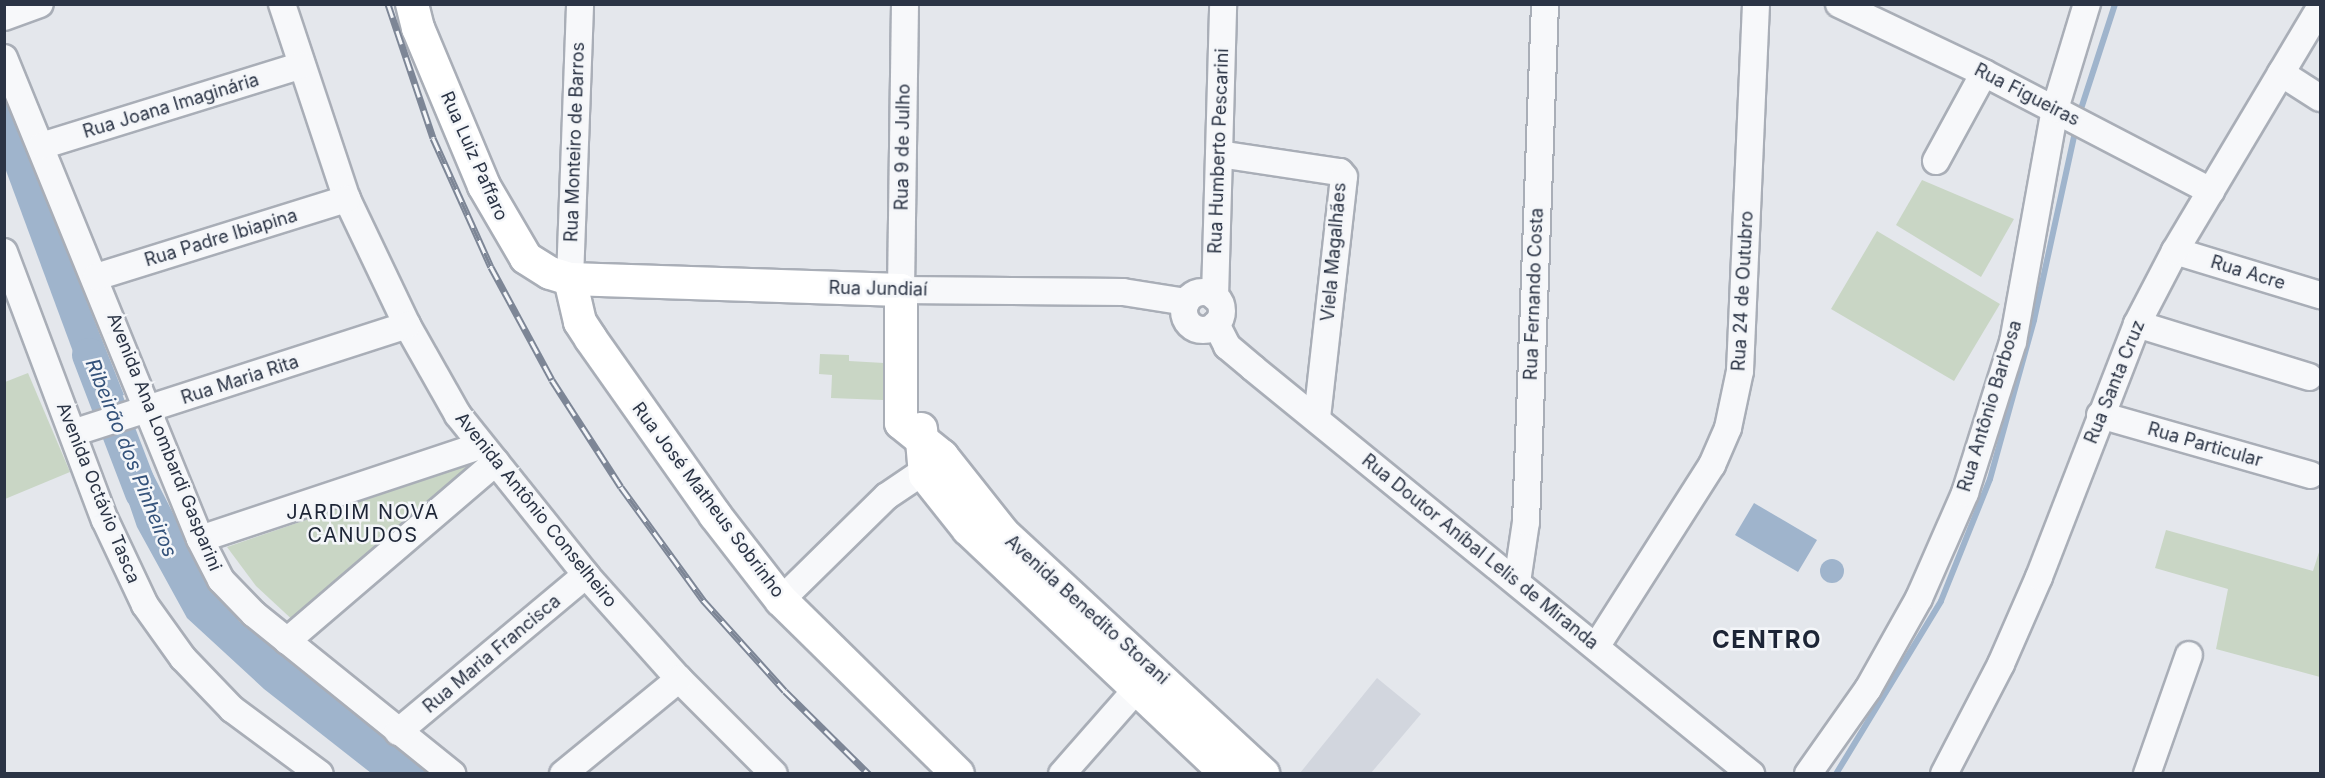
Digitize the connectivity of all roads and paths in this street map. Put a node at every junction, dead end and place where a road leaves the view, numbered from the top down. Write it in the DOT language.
graph roads {
  1 [pos="40,4"];
  2 [pos="282,4"];
  3 [pos="412,4"];
  4 [pos="580,4"];
  5 [pos="905,4"];
  6 [pos="1223,4"];
  7 [pos="1545,4"];
  8 [pos="1756,4"];
  9 [pos="1839,4"];
  10 [pos="2087,4"];
  11 [pos="2320,8"];
  12 [pos="4,17"];
  13 [pos="4,58"];
  14 [pos="302,65"];
  15 [pos="1984,72"];
  16 [pos="2282,73"];
  17 [pos="2320,98"];
  18 [pos="2055,109"];
  19 [pos="41,146"];
  20 [pos="1219,154"];
  21 [pos="1936,161"];
  22 [pos="2211,191"];
  23 [pos="347,199"];
  24 [pos="2175,251"];
  25 [pos="4,252"];
  26 [pos="96,277"];
  27 [pos="570,279"];
  28 [pos="901,290"];
  29 [pos="2320,296"];
  30 [pos="1215,297"];
  31 [pos="1186,303"];
  32 [pos="1216,324"];
  33 [pos="2137,324"];
  34 [pos="407,325"];
  35 [pos="2309,377"];
  36 [pos="142,413"];
  37 [pos="2100,415"];
  38 [pos="1317,418"];
  39 [pos="81,430"];
  40 [pos="920,439"];
  41 [pos="488,454"];
  42 [pos="925,474"];
  43 [pos="2311,475"];
  44 [pos="887,496"];
  45 [pos="200,539"];
  46 [pos="586,575"];
  47 [pos="1517,582"];
  48 [pos="781,600"];
  49 [pos="287,641"];
  50 [pos="1596,647"];
  51 [pos="2189,655"];
  52 [pos="679,678"];
  53 [pos="1145,680"];
  54 [pos="398,732"];
  55 [pos="1951,772"];
  56 [pos="320,774"];
  57 [pos="452,774"];
  58 [pos="563,774"];
  59 [pos="774,774"];
  60 [pos="958,774"];
  61 [pos="1062,774"];
  62 [pos="1227,774"];
  63 [pos="1263,774"];
  64 [pos="1751,774"];
  65 [pos="1808,774"];
  66 [pos="2146,774"];
  1 -- 12 [label="street"];
  2 -- 14 [label="street, Avenida Antônio Conselheiro"];
  3 -- 27 [label="main road, Rua Luiz Paffaro"];
  4 -- 27 [label="street, Rua Monteiro de Barros"];
  5 -- 28 [label="street, Rua 9 de Julho"];
  6 -- 20 [label="street, Rua Humberto Pescarini"];
  7 -- 47 [label="street, Rua Fernando Costa"];
  8 -- 50 [label="street, Rua 24 de Outubro"];
  9 -- 15 [label="street, Rua Figueiras"];
  10 -- 18 [label="street, Rua Antônio Barbosa"];
  11 -- 16 [label="street, Rua Santa Cruz"];
  13 -- 19 [label="street, Avenida Ana Lombardi Gasparini"];
  14 -- 19 [label="street, Rua Joana Imaginária"];
  14 -- 23 [label="street, Avenida Antônio Conselheiro"];
  15 -- 18 [label="street, Rua Figueiras"];
  15 -- 21 [label="street"];
  16 -- 17 [label="street"];
  16 -- 22 [label="street, Rua Santa Cruz"];
  18 -- 22 [label="street, Rua Figueiras"];
  18 -- 65 [label="street, Rua Antônio Barbosa"];
  19 -- 26 [label="street, Avenida Ana Lombardi Gasparini"];
  20 -- 30 [label="street, Rua Humberto Pescarini"];
  20 -- 38 [label="street, Viela Magalhães"];
  22 -- 24 [label="street, Rua Santa Cruz"];
  23 -- 26 [label="street, Rua Padre Ibiapina"];
  23 -- 34 [label="street, Avenida Antônio Conselheiro"];
  24 -- 29 [label="street, Rua Acre"];
  24 -- 33 [label="street, Rua Santa Cruz"];
  25 -- 39 [label="street, Avenida Octávio Tasca"];
  26 -- 36 [label="street, Avenida Ana Lombardi Gasparini"];
  27 -- 28 [label="main road, Rua Jundiaí"];
  27 -- 48 [label="main road, Rua José Matheus Sobrinho"];
  28 -- 31 [label="street, Rua Jundiaí"];
  28 -- 40 [label="main road, Avenida Benedito Storani"];
  30 -- 31 [label="street"];
  30 -- 32 [label="street"];
  31 -- 32 [label="street"];
  32 -- 38 [label="street, Rua Doutor Aníbal Lelis de Miranda"];
  33 -- 35 [label="street"];
  33 -- 37 [label="street, Rua Santa Cruz"];
  34 -- 36 [label="street, Rua Maria Rita"];
  34 -- 41 [label="street, Avenida Antônio Conselheiro"];
  36 -- 39 [label="street, Rua Maria Rita"];
  36 -- 45 [label="street, Avenida Ana Lombardi Gasparini"];
  37 -- 43 [label="street, Rua Particular"];
  37 -- 55 [label="street, Rua Santa Cruz"];
  38 -- 47 [label="street, Rua Doutor Aníbal Lelis de Miranda"];
  39 -- 56 [label="street, Avenida Octávio Tasca"];
  40 -- 42 [label="main road, Avenida Benedito Storani"];
  40 -- 44 [label="street"];
  40 -- 53 [label="main road, Avenida Benedito Storani"];
  41 -- 45 [label="street"];
  41 -- 46 [label="street, Avenida Antônio Conselheiro"];
  41 -- 49 [label="street"];
  42 -- 44 [label="street"];
  42 -- 53 [label="main road, Avenida Benedito Storani"];
  44 -- 48 [label="street"];
  45 -- 49 [label="street, Avenida Ana Lombardi Gasparini"];
  46 -- 52 [label="street, Avenida Antônio Conselheiro"];
  46 -- 54 [label="street, Rua Maria Francisca"];
  47 -- 50 [label="street, Rua Doutor Aníbal Lelis de Miranda"];
  48 -- 60 [label="main road, Rua José Matheus Sobrinho"];
  49 -- 54 [label="street, Avenida Ana Lombardi Gasparini"];
  50 -- 64 [label="street, Rua Doutor Aníbal Lelis de Miranda"];
  51 -- 66 [label="street"];
  52 -- 58 [label="street"];
  52 -- 59 [label="street, Avenida Antônio Conselheiro"];
  53 -- 61 [label="street"];
  53 -- 62 [label="main road, Avenida Benedito Storani"];
  53 -- 63 [label="main road, Avenida Benedito Storani"];
  54 -- 57 [label="street, Avenida Ana Lombardi Gasparini"];
}
